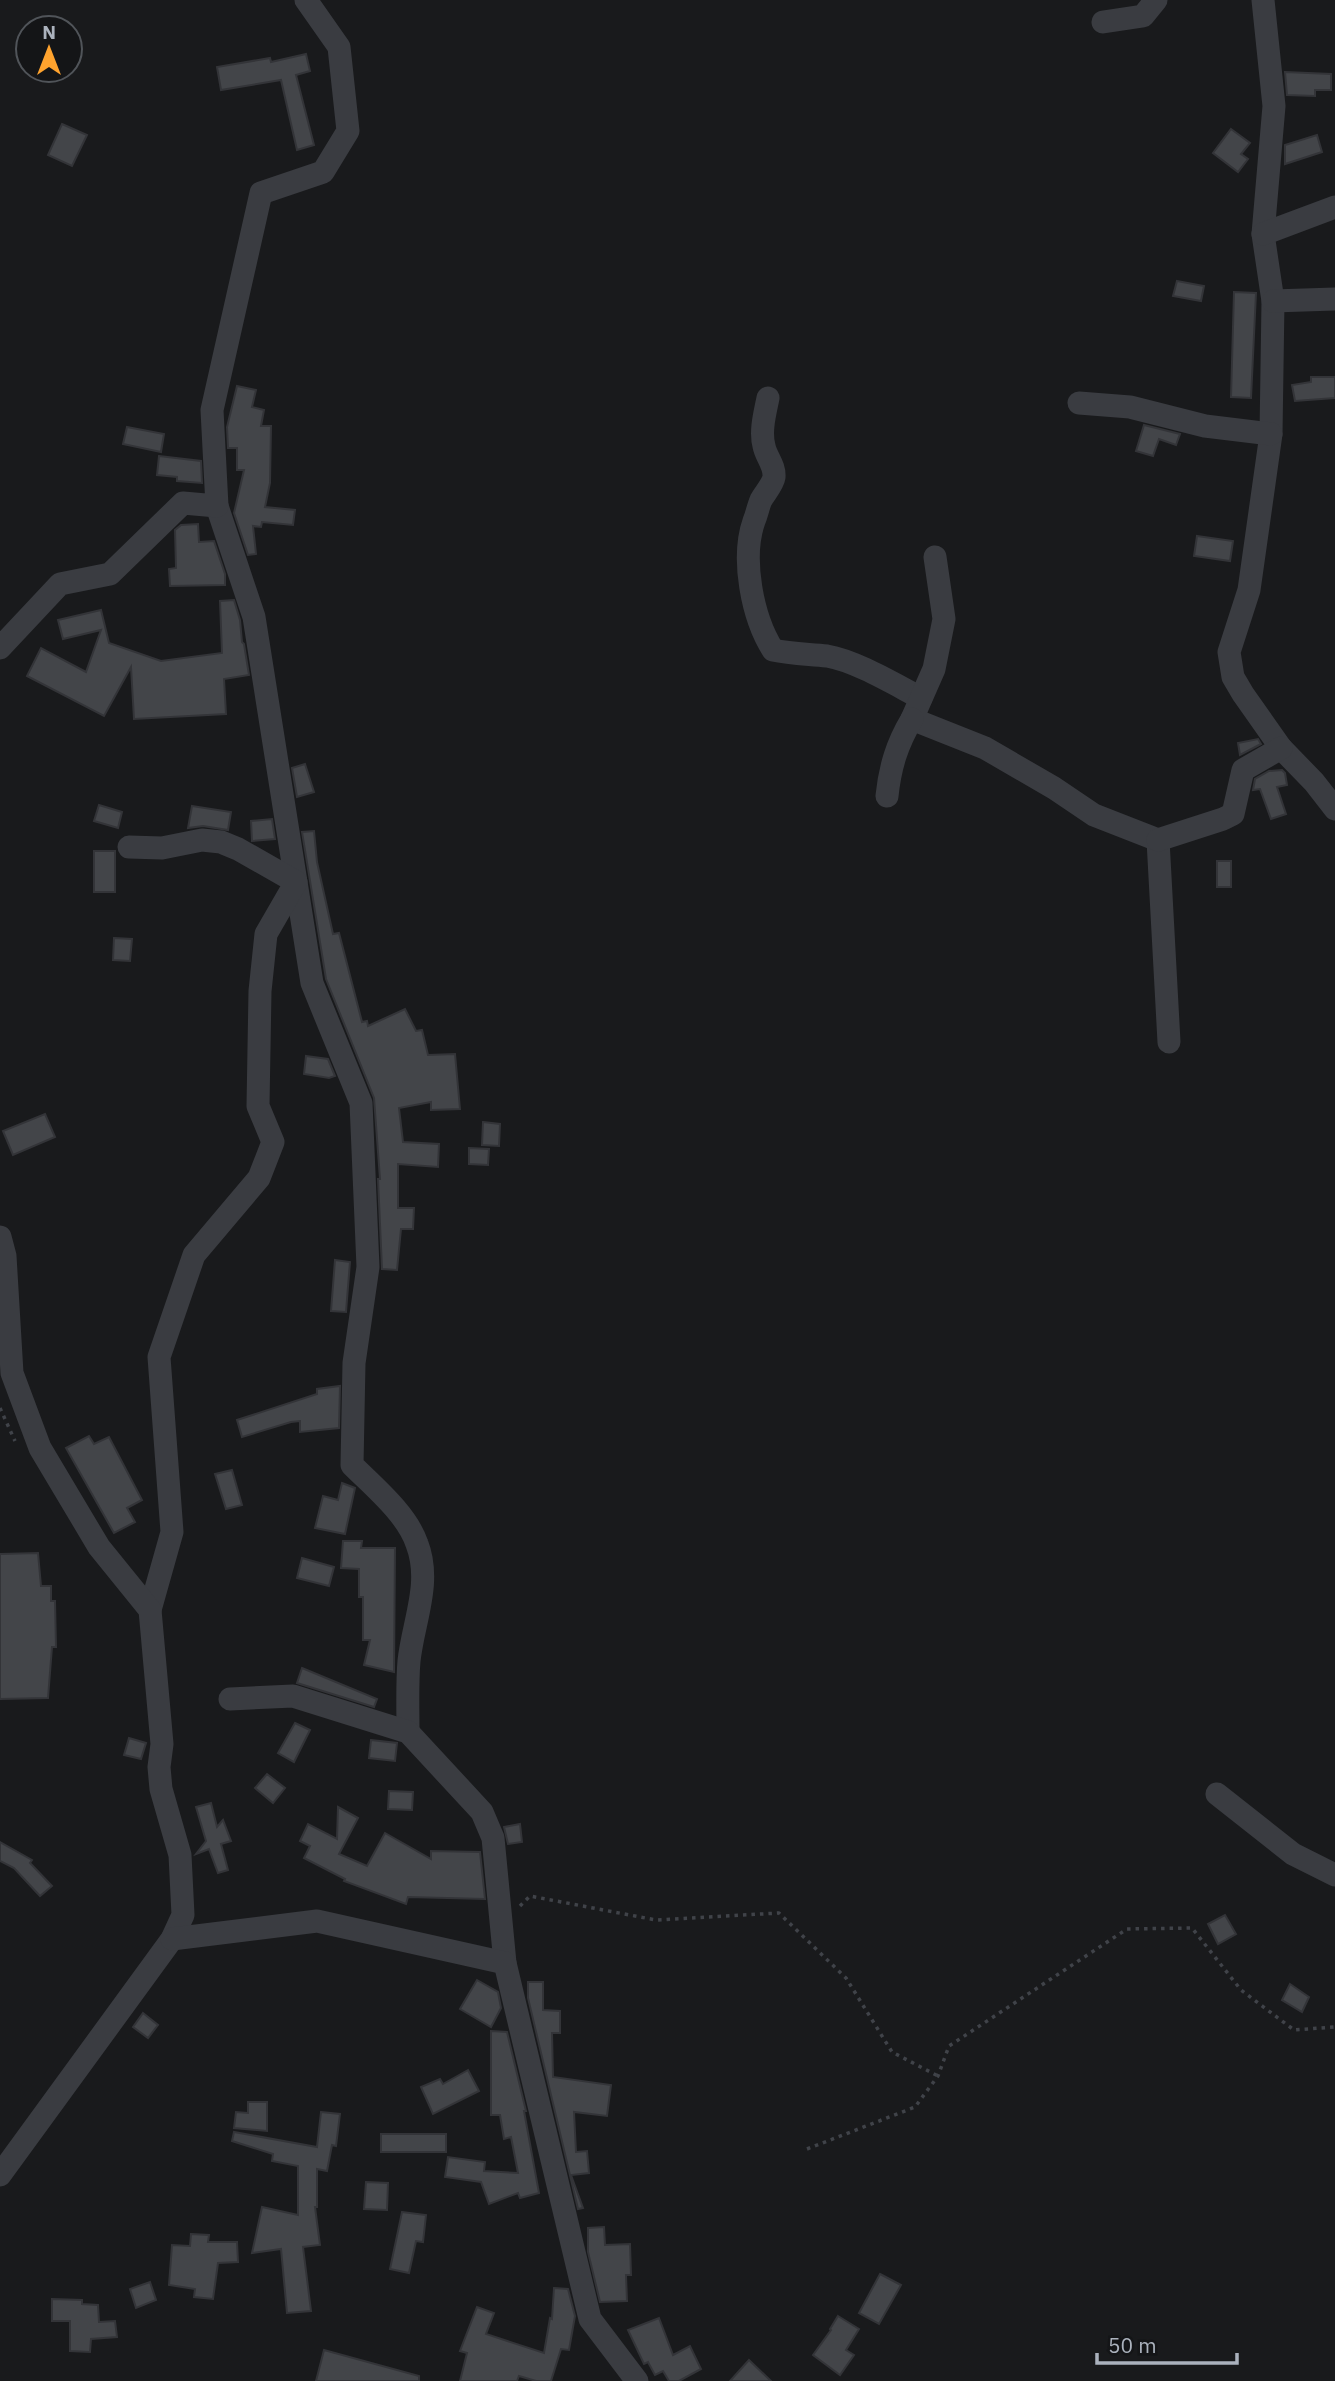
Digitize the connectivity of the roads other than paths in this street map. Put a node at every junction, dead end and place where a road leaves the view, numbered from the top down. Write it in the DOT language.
graph roads {
  1 [pos="306,0"];
  2 [pos="1156,0"];
  3 [pos="1258,0"];
  4 [pos="1264,0"];
  5 [pos="1103,22"];
  6 [pos="1335,208"];
  7 [pos="1263,234"];
  8 [pos="1335,299"];
  9 [pos="1273,301"];
  10 [pos="768,398"];
  11 [pos="1079,403"];
  12 [pos="1271,434"];
  13 [pos="218,506"];
  14 [pos="935,557"];
  15 [pos="0,648"];
  16 [pos="921,698"];
  17 [pos="912,719"];
  18 [pos="1281,748"];
  19 [pos="887,796"];
  20 [pos="1335,809"];
  21 [pos="1157,841"];
  22 [pos="129,847"];
  23 [pos="296,883"];
  24 [pos="1169,1042"];
  25 [pos="0,1237"];
  26 [pos="150,1610"];
  27 [pos="230,1699"];
  28 [pos="408,1732"];
  29 [pos="1217,1794"];
  30 [pos="1335,1875"];
  31 [pos="172,1939"];
  32 [pos="505,1963"];
  33 [pos="0,2175"];
  34 [pos="636,2381"];
  1 -- 13 [label="street"];
  2 -- 5 [label="street"];
  3 -- 4 [label="street"];
  4 -- 7 [label="street"];
  6 -- 7 [label="street"];
  7 -- 9 [label="street"];
  8 -- 9 [label="street"];
  9 -- 12 [label="street"];
  10 -- 16 [label="street"];
  11 -- 12 [label="street"];
  12 -- 18 [label="street"];
  13 -- 15 [label="street"];
  13 -- 23 [label="street"];
  14 -- 16 [label="street"];
  16 -- 17 [label="street"];
  17 -- 19 [label="street"];
  17 -- 21 [label="street"];
  18 -- 20 [label="street"];
  18 -- 21 [label="street"];
  21 -- 24 [label="street"];
  22 -- 23 [label="street"];
  23 -- 26 [label="street"];
  23 -- 28 [label="street"];
  25 -- 26 [label="street"];
  26 -- 31 [label="street"];
  27 -- 28 [label="street"];
  28 -- 32 [label="street"];
  29 -- 30 [label="street"];
  31 -- 32 [label="street"];
  31 -- 33 [label="street"];
  32 -- 34 [label="street"];
}
